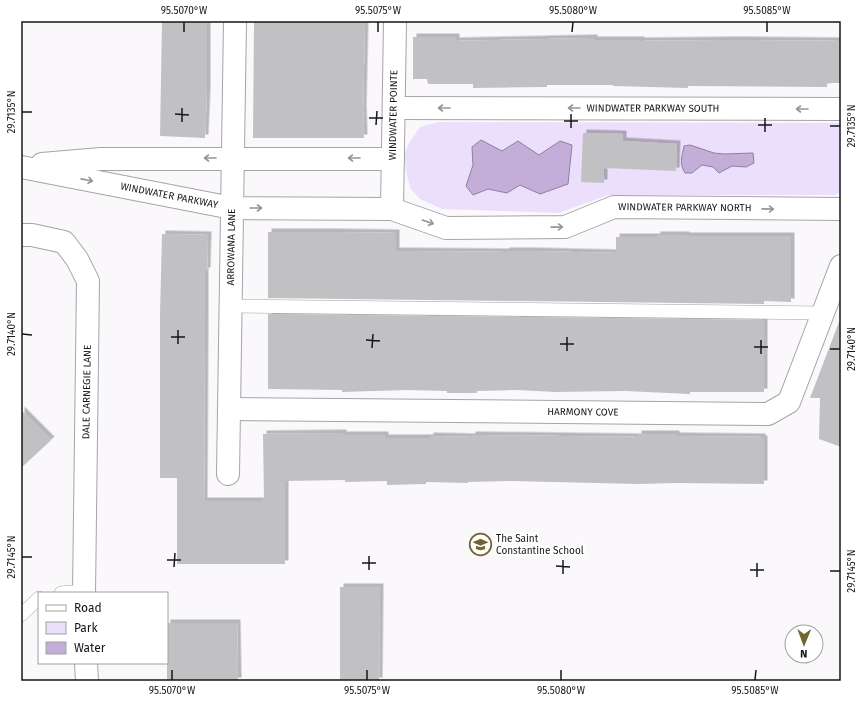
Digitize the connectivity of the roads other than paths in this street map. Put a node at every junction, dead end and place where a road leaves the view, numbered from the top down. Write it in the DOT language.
graph roads {
  1 [pos="235,21"];
  2 [pos="395,21"];
  3 [pos="394,108"];
  4 [pos="841,109"];
  5 [pos="233,158"];
  6 [pos="393,159"];
  7 [pos="21,167"];
  8 [pos="232,208"];
  9 [pos="392,209"];
  10 [pos="841,210"];
  11 [pos="21,235"];
  12 [pos="841,266"];
  13 [pos="230,306"];
  14 [pos="823,313"];
  15 [pos="229,409"];
  16 [pos="228,474"];
  17 [pos="84,592"];
  18 [pos="38,599"];
  19 [pos="21,615"];
  20 [pos="86,664"];
  21 [pos="87,681"];
  1 -- 5 [label="street, ARROWANA LANE"];
  2 -- 3 [label="street, WINDWATER POINTE"];
  4 -- 3 [label="street, WINDWATER PARKWAY SOUTH, one-way"];
  3 -- 6 [label="street, WINDWATER POINTE"];
  6 -- 5 [label="street, WINDWATER PARKWAY, one-way"];
  5 -- 7 [label="street, WINDWATER PARKWAY, one-way"];
  5 -- 8 [label="street, ARROWANA LANE"];
  6 -- 9 [label="street, WINDWATER POINTE"];
  7 -- 8 [label="street, WINDWATER PARKWAY, one-way"];
  8 -- 9 [label="street, WINDWATER PARKWAY, one-way"];
  8 -- 13 [label="street, ARROWANA LANE"];
  9 -- 10 [label="street, WINDWATER PARKWAY NORTH, one-way"];
  11 -- 17 [label="street, DALE CARNEGIE LANE"];
  12 -- 14 [label="street, HARMONY COVE"];
  13 -- 14 [label="lane"];
  13 -- 15 [label="street, ARROWANA LANE"];
  14 -- 15 [label="street, HARMONY COVE"];
  15 -- 16 [label="street, ARROWANA LANE"];
  18 -- 19 [label="lane"];
  20 -- 21 [label="street"];
}
